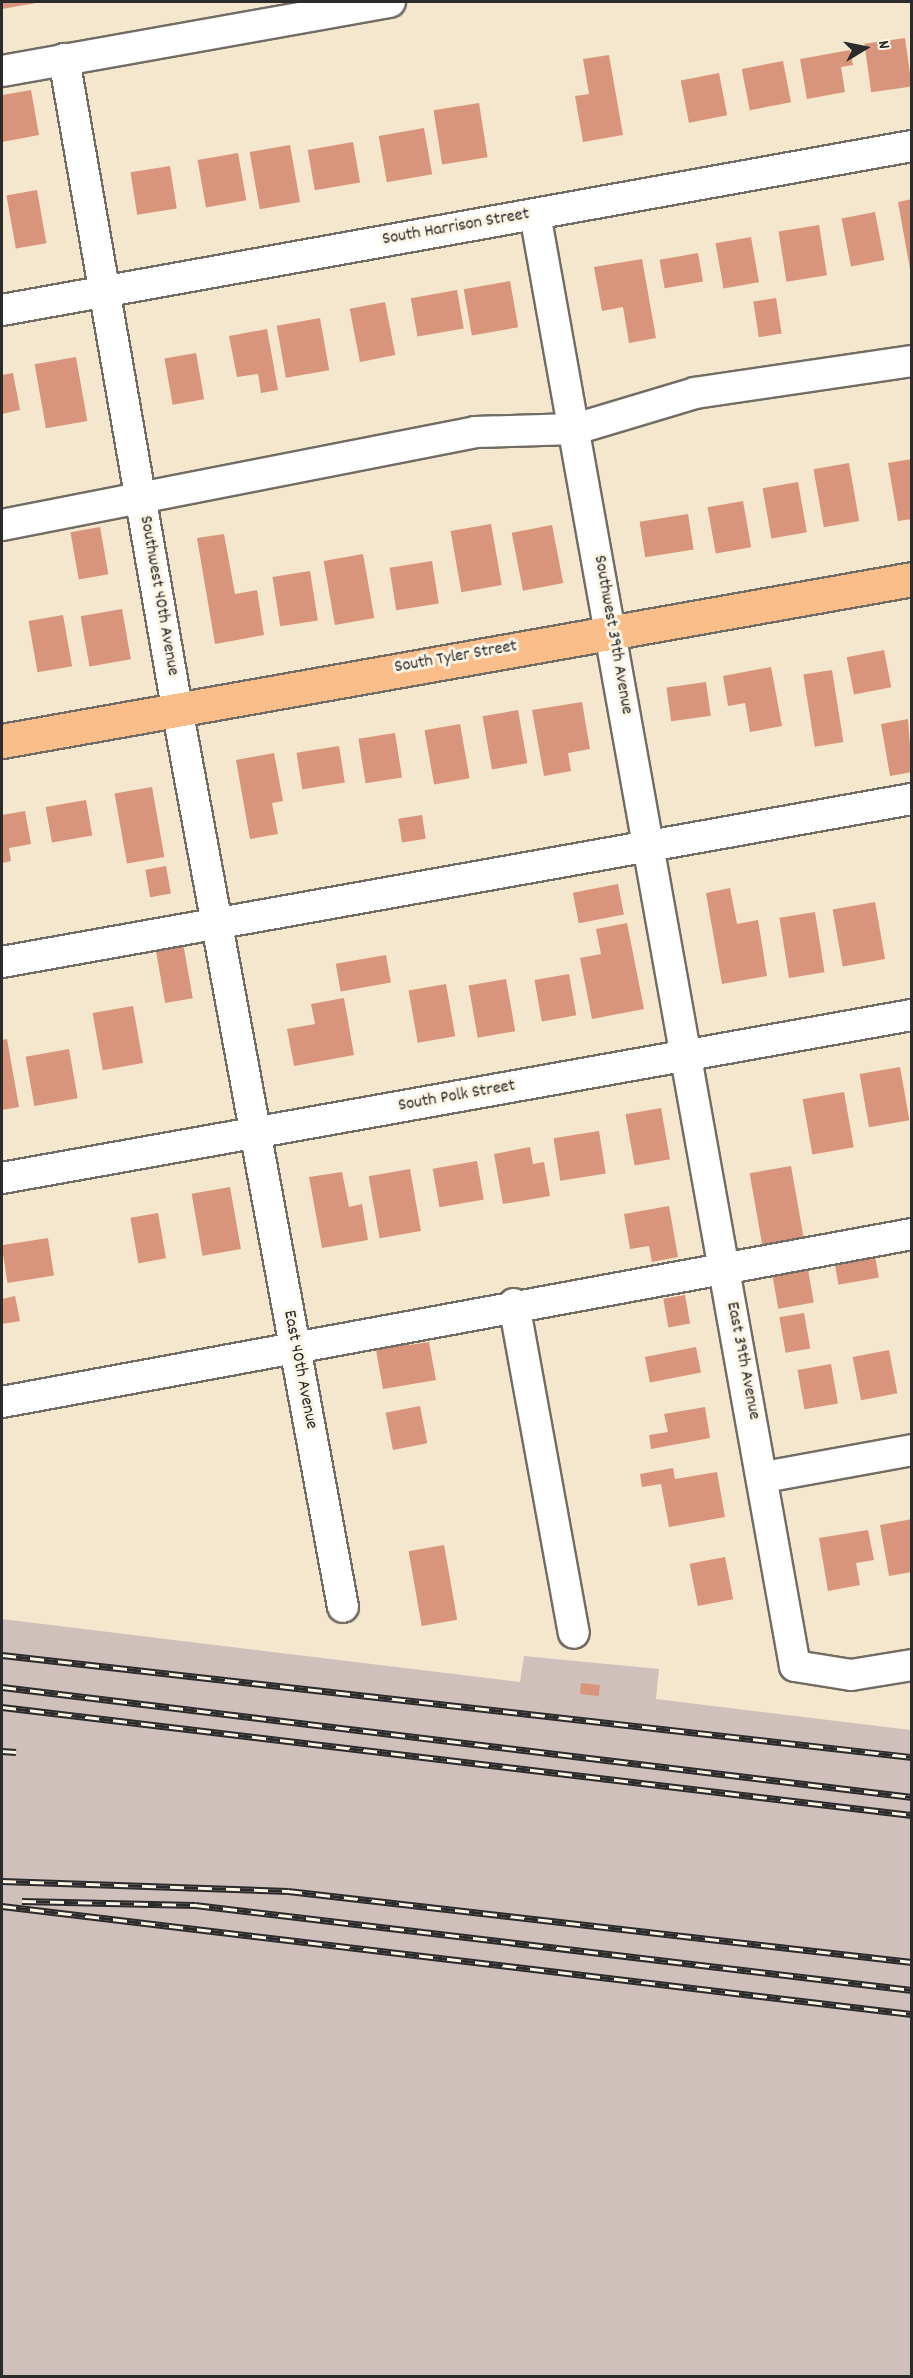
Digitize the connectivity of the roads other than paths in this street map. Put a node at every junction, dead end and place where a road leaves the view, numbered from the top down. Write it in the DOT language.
graph roads {
  1 [pos="390,2"];
  2 [pos="64,59"];
  3 [pos="2,71"];
  4 [pos="912,146"];
  5 [pos="536,214"];
  6 [pos="105,291"];
  7 [pos="2,310"];
  8 [pos="912,361"];
  9 [pos="575,429"];
  10 [pos="141,496"];
  11 [pos="2,525"];
  12 [pos="912,579"];
  13 [pos="612,630"];
  14 [pos="177,708"];
  15 [pos="2,741"];
  16 [pos="912,798"];
  17 [pos="650,847"];
  18 [pos="217,925"];
  19 [pos="2,962"];
  20 [pos="912,1015"];
  21 [pos="685,1056"];
  22 [pos="255,1132"];
  23 [pos="2,1178"];
  24 [pos="912,1234"];
  25 [pos="724,1266"];
  26 [pos="514,1304"];
  27 [pos="294,1345"];
  28 [pos="2,1402"];
  29 [pos="912,1450"];
  30 [pos="764,1477"];
  31 [pos="343,1607"];
  32 [pos="574,1633"];
  33 [pos="912,1665"];
  1 -- 2 [label="street"];
  2 -- 3 [label="street"];
  2 -- 6 [label="street, Southwest 40th Avenue"];
  4 -- 5 [label="street, South Harrison Street"];
  5 -- 6 [label="street, South Harrison Street"];
  5 -- 9 [label="street, Southwest 39th Avenue"];
  6 -- 7 [label="street, South Harrison Street"];
  6 -- 10 [label="street, Southwest 40th Avenue"];
  8 -- 9 [label="street"];
  9 -- 10 [label="street"];
  9 -- 13 [label="street, Southwest 39th Avenue"];
  10 -- 11 [label="street"];
  10 -- 14 [label="street, Southwest 40th Avenue"];
  12 -- 13 [label="main road, South Tyler Street"];
  13 -- 14 [label="main road, South Tyler Street"];
  13 -- 17 [label="street, Southwest 39th Avenue"];
  14 -- 15 [label="main road, South Tyler Street"];
  14 -- 18 [label="street, Southwest 40th Avenue"];
  16 -- 17 [label="street"];
  17 -- 18 [label="street"];
  17 -- 21 [label="street, Southwest 39th Avenue"];
  18 -- 19 [label="street"];
  18 -- 22 [label="street, Southwest 40th Avenue"];
  20 -- 21 [label="street, South Polk Street"];
  21 -- 22 [label="street, South Polk Street"];
  21 -- 25 [label="street, East 39th Avenue"];
  22 -- 23 [label="street, South Polk Street"];
  22 -- 27 [label="street, East 40th Avenue"];
  24 -- 25 [label="street"];
  25 -- 26 [label="street"];
  25 -- 30 [label="street, East 39th Avenue"];
  26 -- 27 [label="street"];
  26 -- 32 [label="street"];
  27 -- 28 [label="street"];
  27 -- 31 [label="street, East 40th Avenue"];
  29 -- 30 [label="street"];
  30 -- 33 [label="street, East 39th Avenue"];
}
